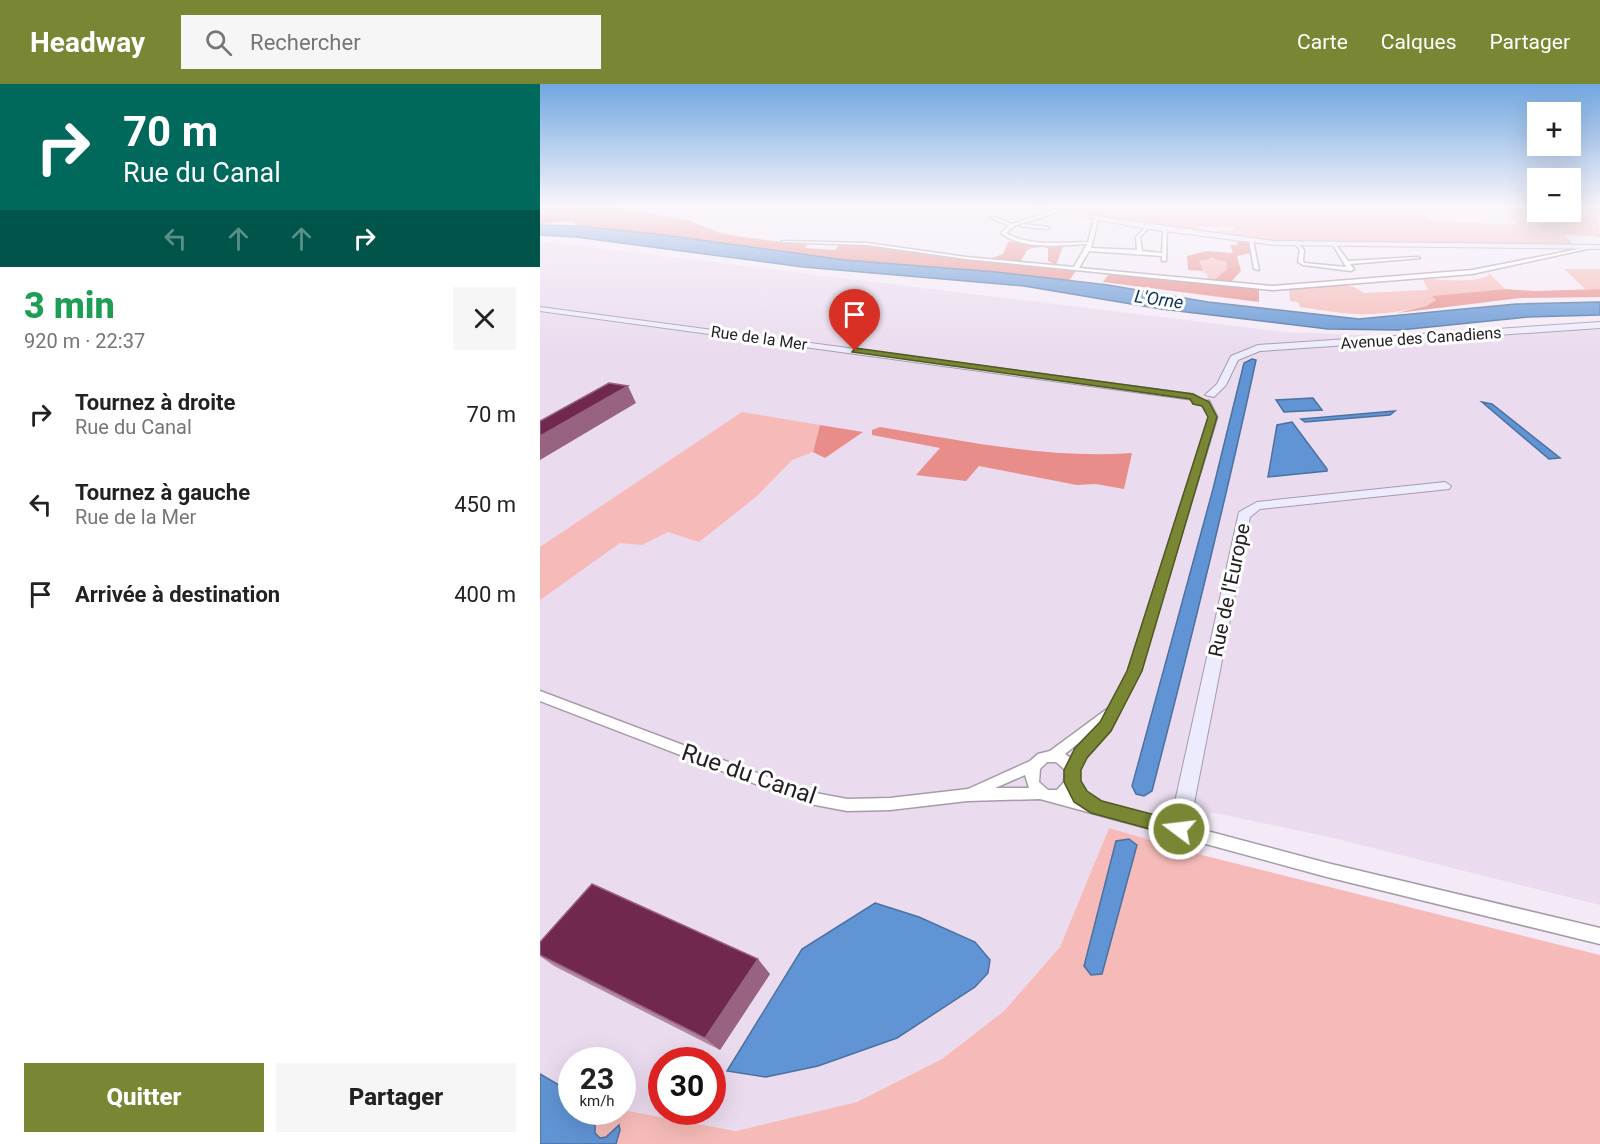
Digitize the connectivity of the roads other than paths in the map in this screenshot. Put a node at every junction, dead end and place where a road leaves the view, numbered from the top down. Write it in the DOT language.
graph roads {
  1 [pos="955,256"];
  2 [pos="1083,256"];
  3 [pos="1254,256"];
  4 [pos="1301,256"];
  5 [pos="1343,256"];
  6 [pos="1550,256"];
  7 [pos="1419,258"];
  8 [pos="1347,262"];
  9 [pos="1076,268"];
  10 [pos="1257,269"];
  11 [pos="1351,269"];
  12 [pos="1360,281"];
  13 [pos="540,309"];
  14 [pos="1600,325"];
  15 [pos="1208,399"];
  16 [pos="1445,486"];
  17 [pos="540,696"];
  18 [pos="1117,706"];
  19 [pos="1051,757"];
  20 [pos="1033,766"];
  21 [pos="1073,776"];
  22 [pos="1046,794"];
  23 [pos="967,795"];
  24 [pos="1097,808"];
  25 [pos="1179,829"];
  26 [pos="1600,936"];
  1 -- 9 [label="street"];
  2 -- 9 [label="street"];
  3 -- 10 [label="street"];
  4 -- 11 [label="street"];
  5 -- 8 [label="street"];
  6 -- 12 [label="street"];
  7 -- 8 [label="street"];
  8 -- 11 [label="street"];
  9 -- 12 [label="street"];
  11 -- 12 [label="street"];
  13 -- 15 [label="street, Rue de la Mer"];
  14 -- 15 [label="street, Avenue des Canadiens"];
  15 -- 18 [label="street, Rue du Canal"];
  16 -- 25 [label="street, Rue de l'Europe"];
  17 -- 23 [label="street, Rue du Canal"];
  18 -- 19 [label="street, Rue du Canal"];
  18 -- 21 [label="street, Rue du Canal"];
  19 -- 20 [label="street, Rue du Canal"];
  19 -- 21 [label="street"];
  20 -- 22 [label="street"];
  20 -- 23 [label="street, Rue du Canal"];
  21 -- 22 [label="street, Rue du Canal"];
  21 -- 24 [label="street"];
  22 -- 23 [label="street, Rue du Canal"];
  22 -- 24 [label="street"];
  24 -- 25 [label="street"];
  25 -- 26 [label="street"];
}
